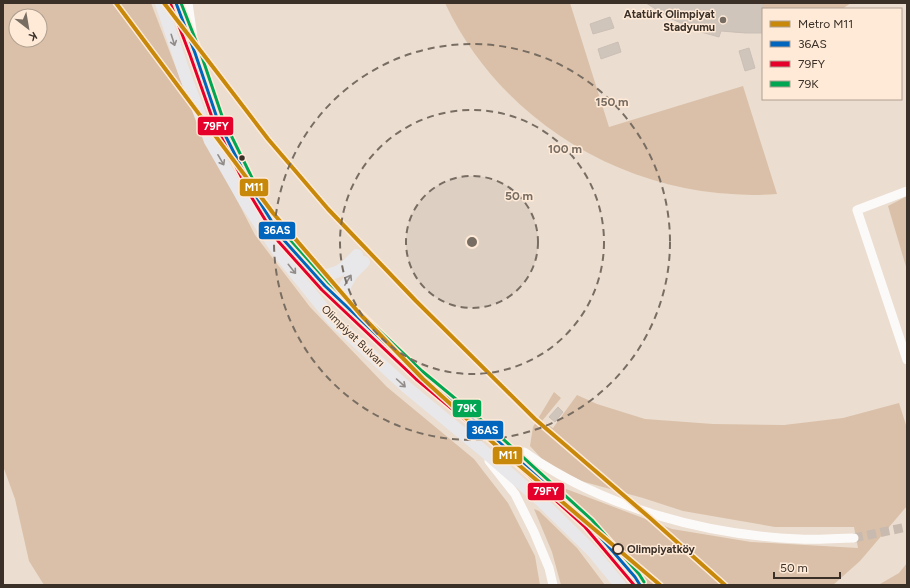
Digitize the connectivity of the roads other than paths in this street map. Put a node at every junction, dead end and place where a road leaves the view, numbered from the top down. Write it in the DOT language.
graph roads {
  1 [pos="161,3"];
  2 [pos="176,3"];
  3 [pos="188,3"];
  4 [pos="195,53"];
  5 [pos="907,191"];
  6 [pos="317,277"];
  7 [pos="342,302"];
  8 [pos="907,360"];
  9 [pos="479,447"];
  10 [pos="524,452"];
  11 [pos="854,538"];
  12 [pos="553,585"];
  13 [pos="620,585"];
  14 [pos="640,585"];
  1 -- 9 [label="main road, Olimpiyat Bulvarı, one-way"];
  2 -- 4 [label="main road, Olimpiyat Bulvarı"];
  3 -- 4 [label="street"];
  4 -- 6 [label="main road, Olimpiyat Bulvarı"];
  5 -- 8 [label="street"];
  6 -- 7 [label="main road, Olimpiyat Bulvarı"];
  7 -- 6 [label="main road, one-way"];
  7 -- 14 [label="main road, Olimpiyat Bulvarı"];
  9 -- 12 [label="street"];
  9 -- 13 [label="main road, Olimpiyat Bulvarı"];
  10 -- 11 [label="street"];
}
